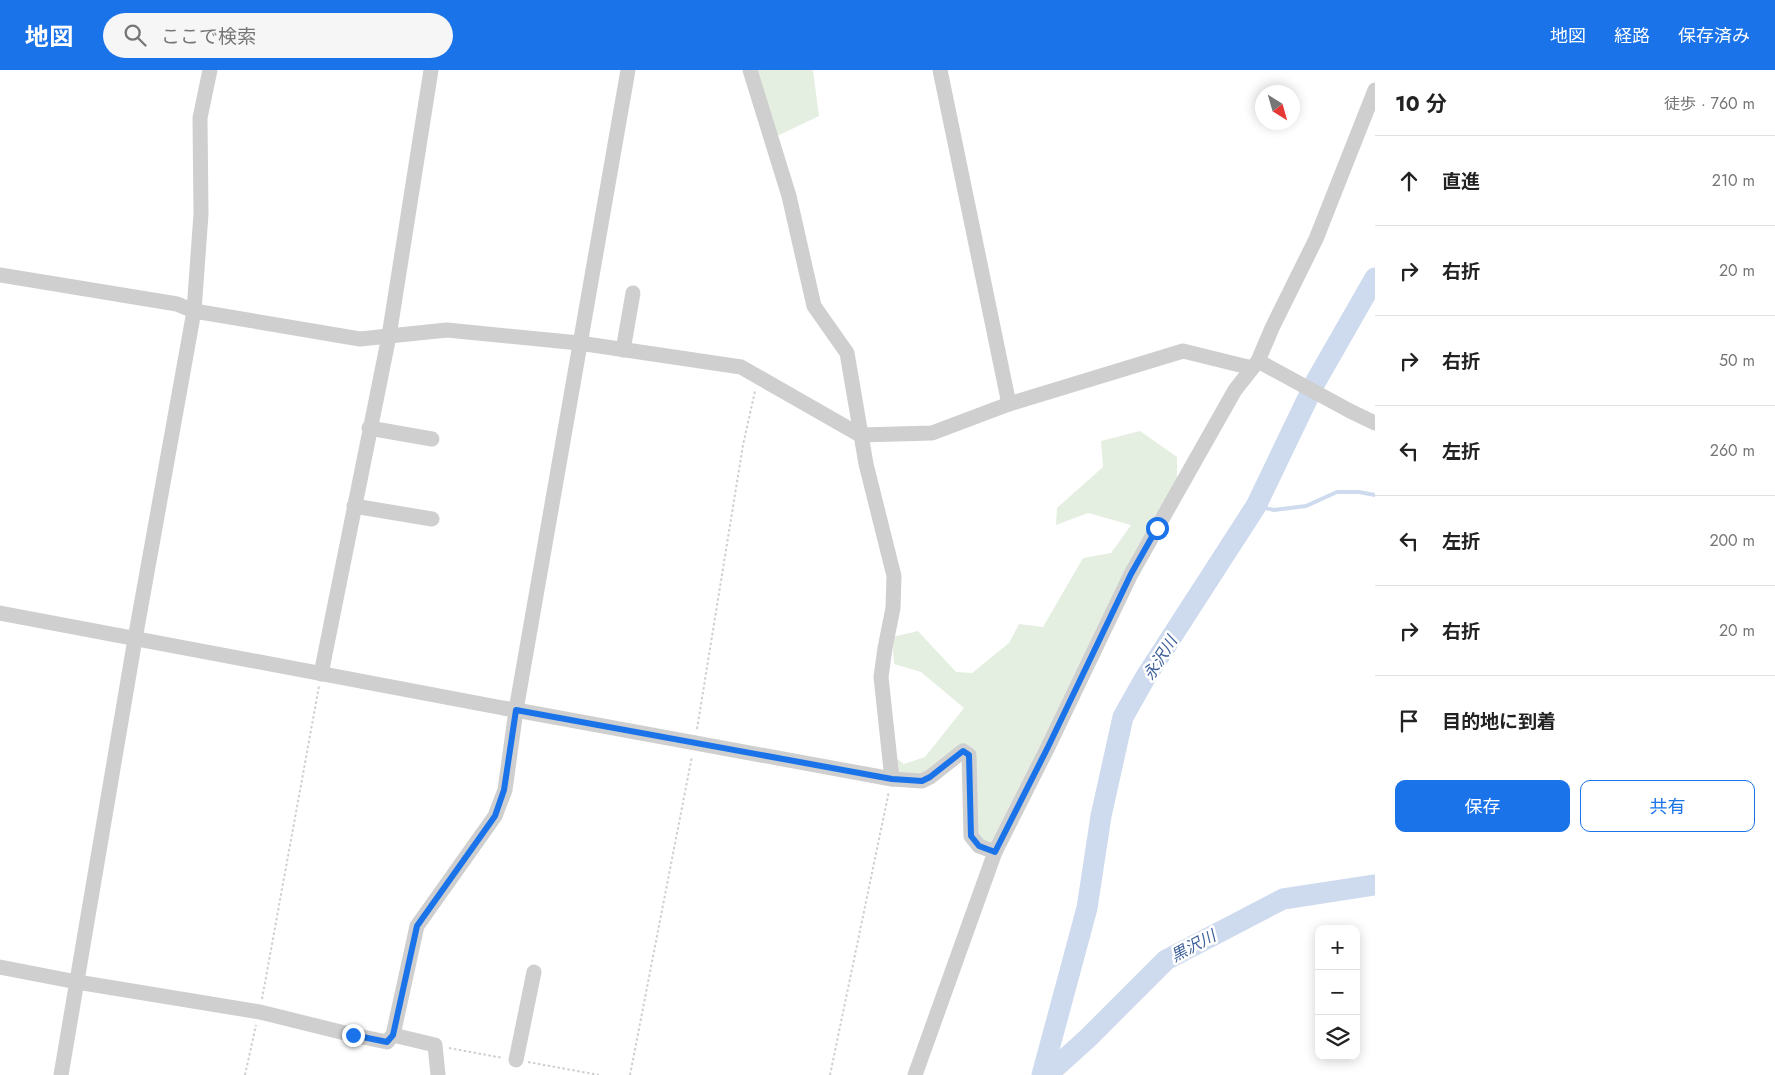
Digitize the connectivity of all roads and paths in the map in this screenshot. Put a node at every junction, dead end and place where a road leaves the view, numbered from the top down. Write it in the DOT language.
graph roads {
  1 [pos="210,70"];
  2 [pos="431,70"];
  3 [pos="628,70"];
  4 [pos="750,70"];
  5 [pos="940,70"];
  6 [pos="1375,90"];
  7 [pos="0,275"];
  8 [pos="633,293"];
  9 [pos="194,311"];
  10 [pos="389,336"];
  11 [pos="579,343"];
  12 [pos="624,350"];
  13 [pos="1253,364"];
  14 [pos="759,377"];
  15 [pos="1009,404"];
  16 [pos="1375,423"];
  17 [pos="369,428"];
  18 [pos="860,435"];
  19 [pos="432,439"];
  20 [pos="354,506"];
  21 [pos="432,519"];
  22 [pos="0,613"];
  23 [pos="135,639"];
  24 [pos="322,674"];
  25 [pos="516,710"];
  26 [pos="695,743"];
  27 [pos="892,779"];
  28 [pos="995,852"];
  29 [pos="0,967"];
  30 [pos="534,972"];
  31 [pos="77,982"];
  32 [pos="260,1012"];
  33 [pos="393,1035"];
  34 [pos="516,1060"];
  35 [pos="61,1075"];
  36 [pos="245,1075"];
  37 [pos="438,1075"];
  38 [pos="630,1075"];
  39 [pos="830,1075"];
  40 [pos="915,1075"];
  1 -- 9 [label="street"];
  2 -- 10 [label="street"];
  3 -- 11 [label="street"];
  4 -- 18 [label="street"];
  5 -- 15 [label="street"];
  6 -- 13 [label="street"];
  7 -- 9 [label="street"];
  8 -- 12 [label="street"];
  9 -- 10 [label="street"];
  9 -- 23 [label="street"];
  10 -- 11 [label="street"];
  10 -- 17 [label="street"];
  11 -- 12 [label="street"];
  11 -- 25 [label="street"];
  12 -- 14 [label="street"];
  13 -- 15 [label="street"];
  13 -- 16 [label="street"];
  13 -- 28 [label="street"];
  14 -- 18 [label="street"];
  14 -- 26 [label="path"];
  15 -- 18 [label="street"];
  17 -- 19 [label="street"];
  17 -- 20 [label="street"];
  18 -- 27 [label="street"];
  20 -- 21 [label="street"];
  20 -- 24 [label="street"];
  22 -- 23 [label="street"];
  23 -- 24 [label="street"];
  23 -- 31 [label="street"];
  24 -- 25 [label="street"];
  24 -- 32 [label="path"];
  25 -- 26 [label="street"];
  25 -- 33 [label="street"];
  26 -- 27 [label="street"];
  26 -- 38 [label="path"];
  27 -- 28 [label="street"];
  27 -- 39 [label="path"];
  28 -- 40 [label="street"];
  29 -- 31 [label="street"];
  30 -- 34 [label="street"];
  31 -- 32 [label="street"];
  31 -- 35 [label="street"];
  32 -- 33 [label="street"];
  32 -- 36 [label="path"];
  33 -- 37 [label="street"];
}
